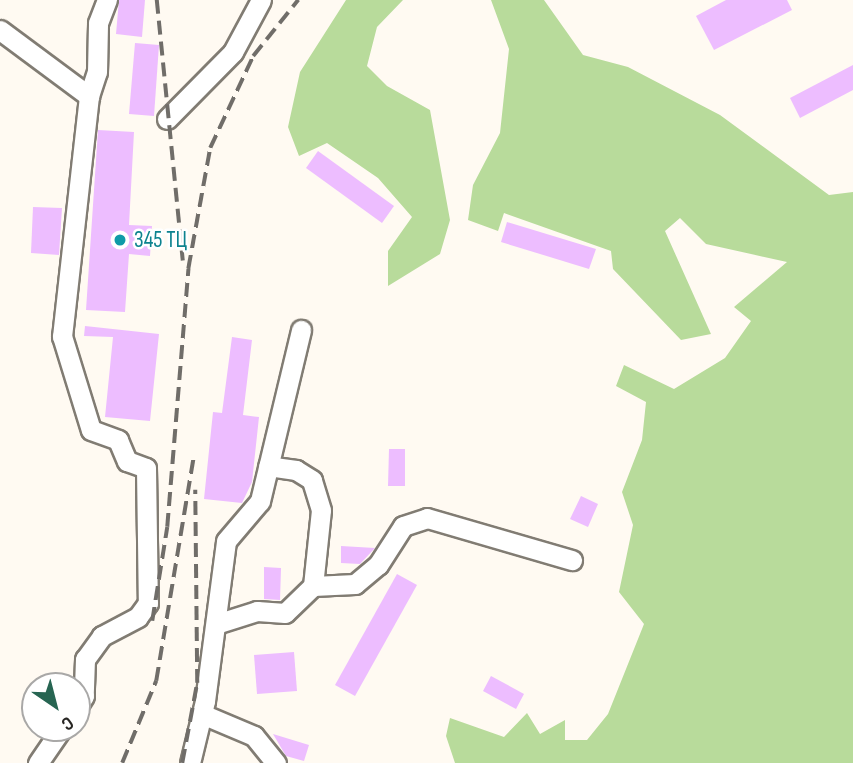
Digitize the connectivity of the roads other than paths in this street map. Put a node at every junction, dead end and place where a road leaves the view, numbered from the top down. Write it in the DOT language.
graph roads {
  1 [pos="107,0"];
  2 [pos="261,0"];
  3 [pos="0,30"];
  4 [pos="89,96"];
  5 [pos="167,119"];
  6 [pos="301,331"];
  7 [pos="268,466"];
  8 [pos="572,560"];
  9 [pos="313,586"];
  10 [pos="216,624"];
  11 [pos="85,672"];
  12 [pos="202,714"];
  13 [pos="52,742"];
  14 [pos="38,763"];
  15 [pos="190,763"];
  16 [pos="276,763"];
  1 -- 4 [label="street"];
  2 -- 5 [label="street"];
  3 -- 4 [label="street"];
  4 -- 11 [label="street"];
  6 -- 7 [label="street"];
  7 -- 9 [label="street"];
  7 -- 10 [label="street"];
  8 -- 9 [label="street"];
  9 -- 10 [label="street"];
  10 -- 12 [label="street"];
  12 -- 15 [label="street"];
  12 -- 16 [label="street"];
  13 -- 14 [label="street"];
}
